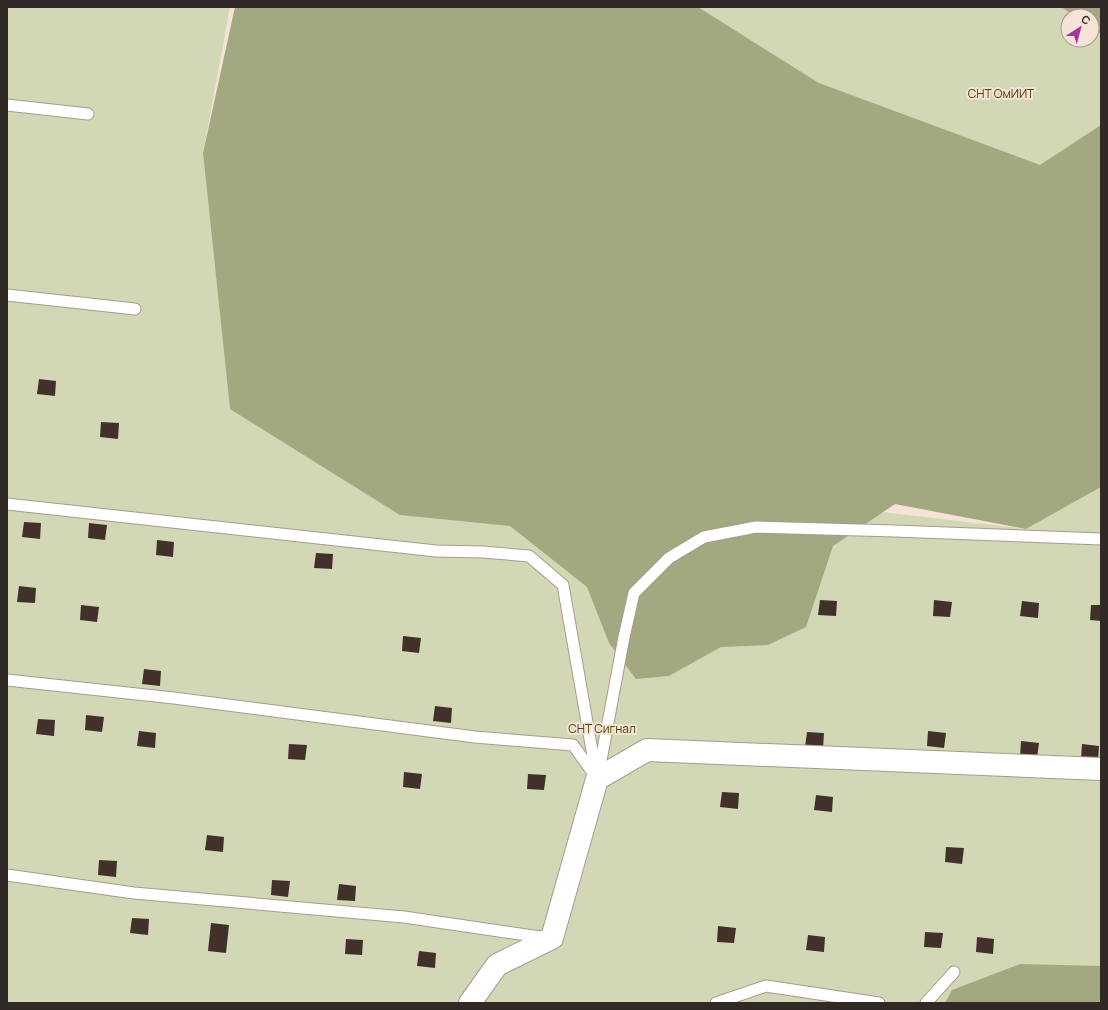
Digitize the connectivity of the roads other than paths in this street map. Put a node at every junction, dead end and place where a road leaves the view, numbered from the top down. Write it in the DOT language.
graph roads {
  1 [pos="7,105"];
  2 [pos="88,114"];
  3 [pos="7,295"];
  4 [pos="135,309"];
  5 [pos="7,504"];
  6 [pos="1101,539"];
  7 [pos="7,680"];
  8 [pos="1101,769"];
  9 [pos="597,779"];
  10 [pos="7,875"];
  11 [pos="552,938"];
  12 [pos="954,972"];
  13 [pos="470,1003"];
  14 [pos="716,1003"];
  15 [pos="879,1003"];
  16 [pos="926,1003"];
  1 -- 2 [label="lane"];
  3 -- 4 [label="lane"];
  5 -- 9 [label="lane"];
  6 -- 9 [label="lane"];
  7 -- 9 [label="lane"];
  8 -- 9 [label="street"];
  9 -- 11 [label="street"];
  10 -- 11 [label="lane"];
  11 -- 13 [label="street"];
  12 -- 16 [label="lane"];
  14 -- 15 [label="lane"];
}
